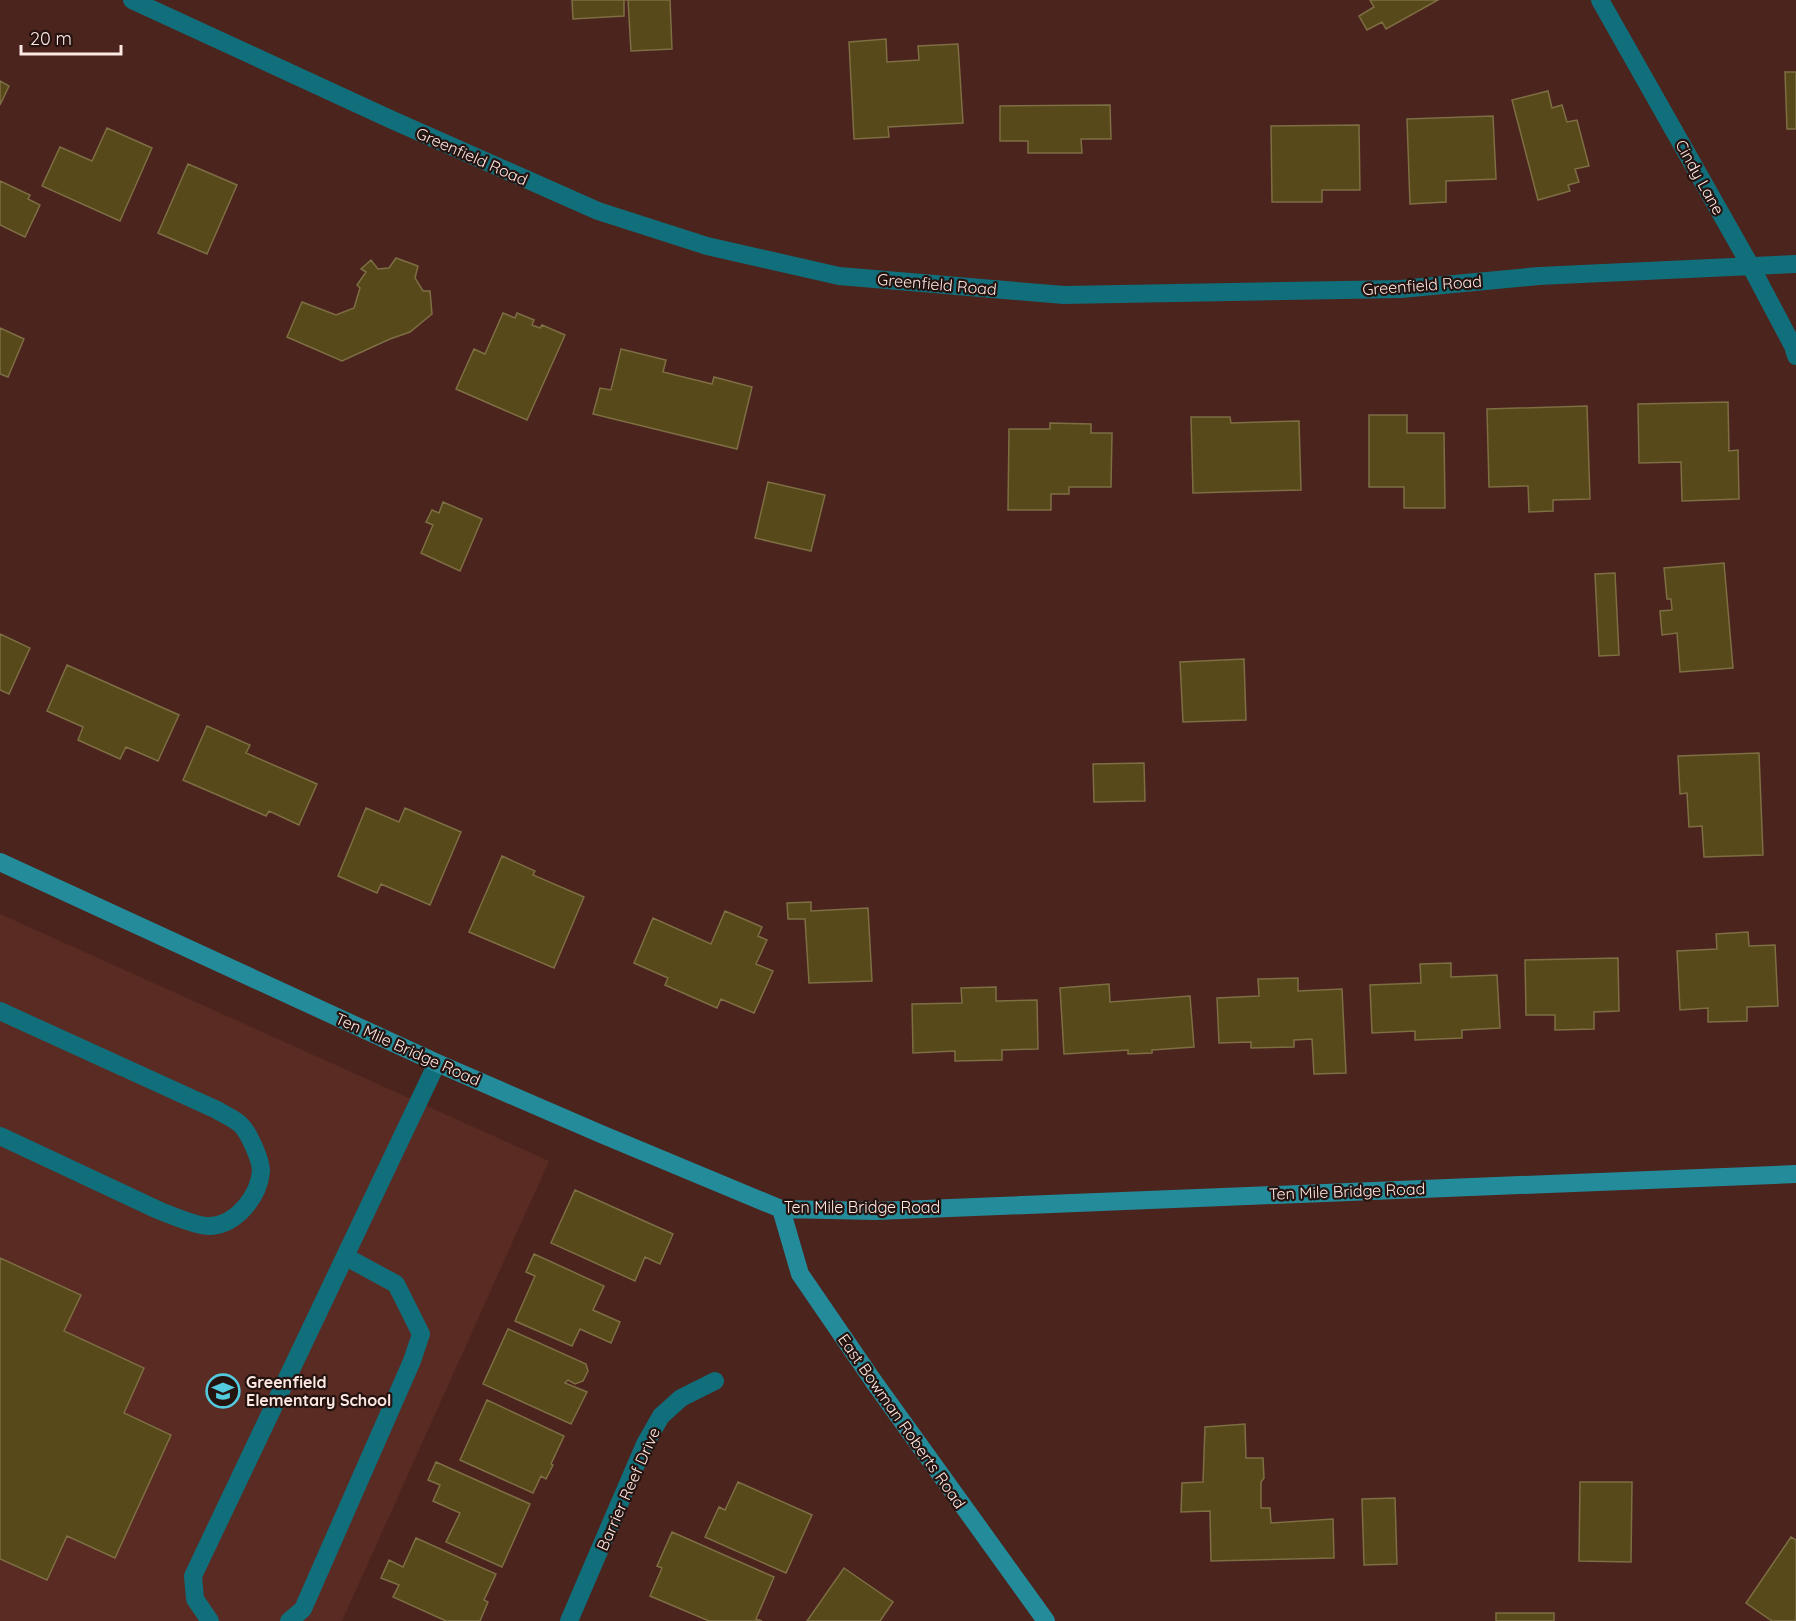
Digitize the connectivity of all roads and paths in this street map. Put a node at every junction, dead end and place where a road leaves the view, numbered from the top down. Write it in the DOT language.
graph roads {
  1 [pos="132,0"];
  2 [pos="1600,0"];
  3 [pos="1796,264"];
  4 [pos="1750,265"];
  5 [pos="1796,356"];
  6 [pos="0,862"];
  7 [pos="0,1011"];
  8 [pos="437,1063"];
  9 [pos="0,1136"];
  10 [pos="1796,1174"];
  11 [pos="781,1209"];
  12 [pos="346,1257"];
  13 [pos="715,1381"];
  14 [pos="210,1621"];
  15 [pos="289,1621"];
  16 [pos="569,1621"];
  17 [pos="1046,1621"];
  1 -- 4 [label="street, Greenfield Road"];
  2 -- 4 [label="street, Cindy Lane"];
  3 -- 4 [label="street, Greenfield Road"];
  4 -- 5 [label="street, Cindy Lane"];
  6 -- 8 [label="street, Ten Mile Bridge Road"];
  7 -- 9 [label="street"];
  8 -- 11 [label="street, Ten Mile Bridge Road"];
  8 -- 12 [label="street"];
  10 -- 11 [label="street, Ten Mile Bridge Road"];
  11 -- 17 [label="street, East Bowman Roberts Road"];
  12 -- 14 [label="street"];
  12 -- 15 [label="street"];
  13 -- 16 [label="street, Barrier Reef Drive"];
}
